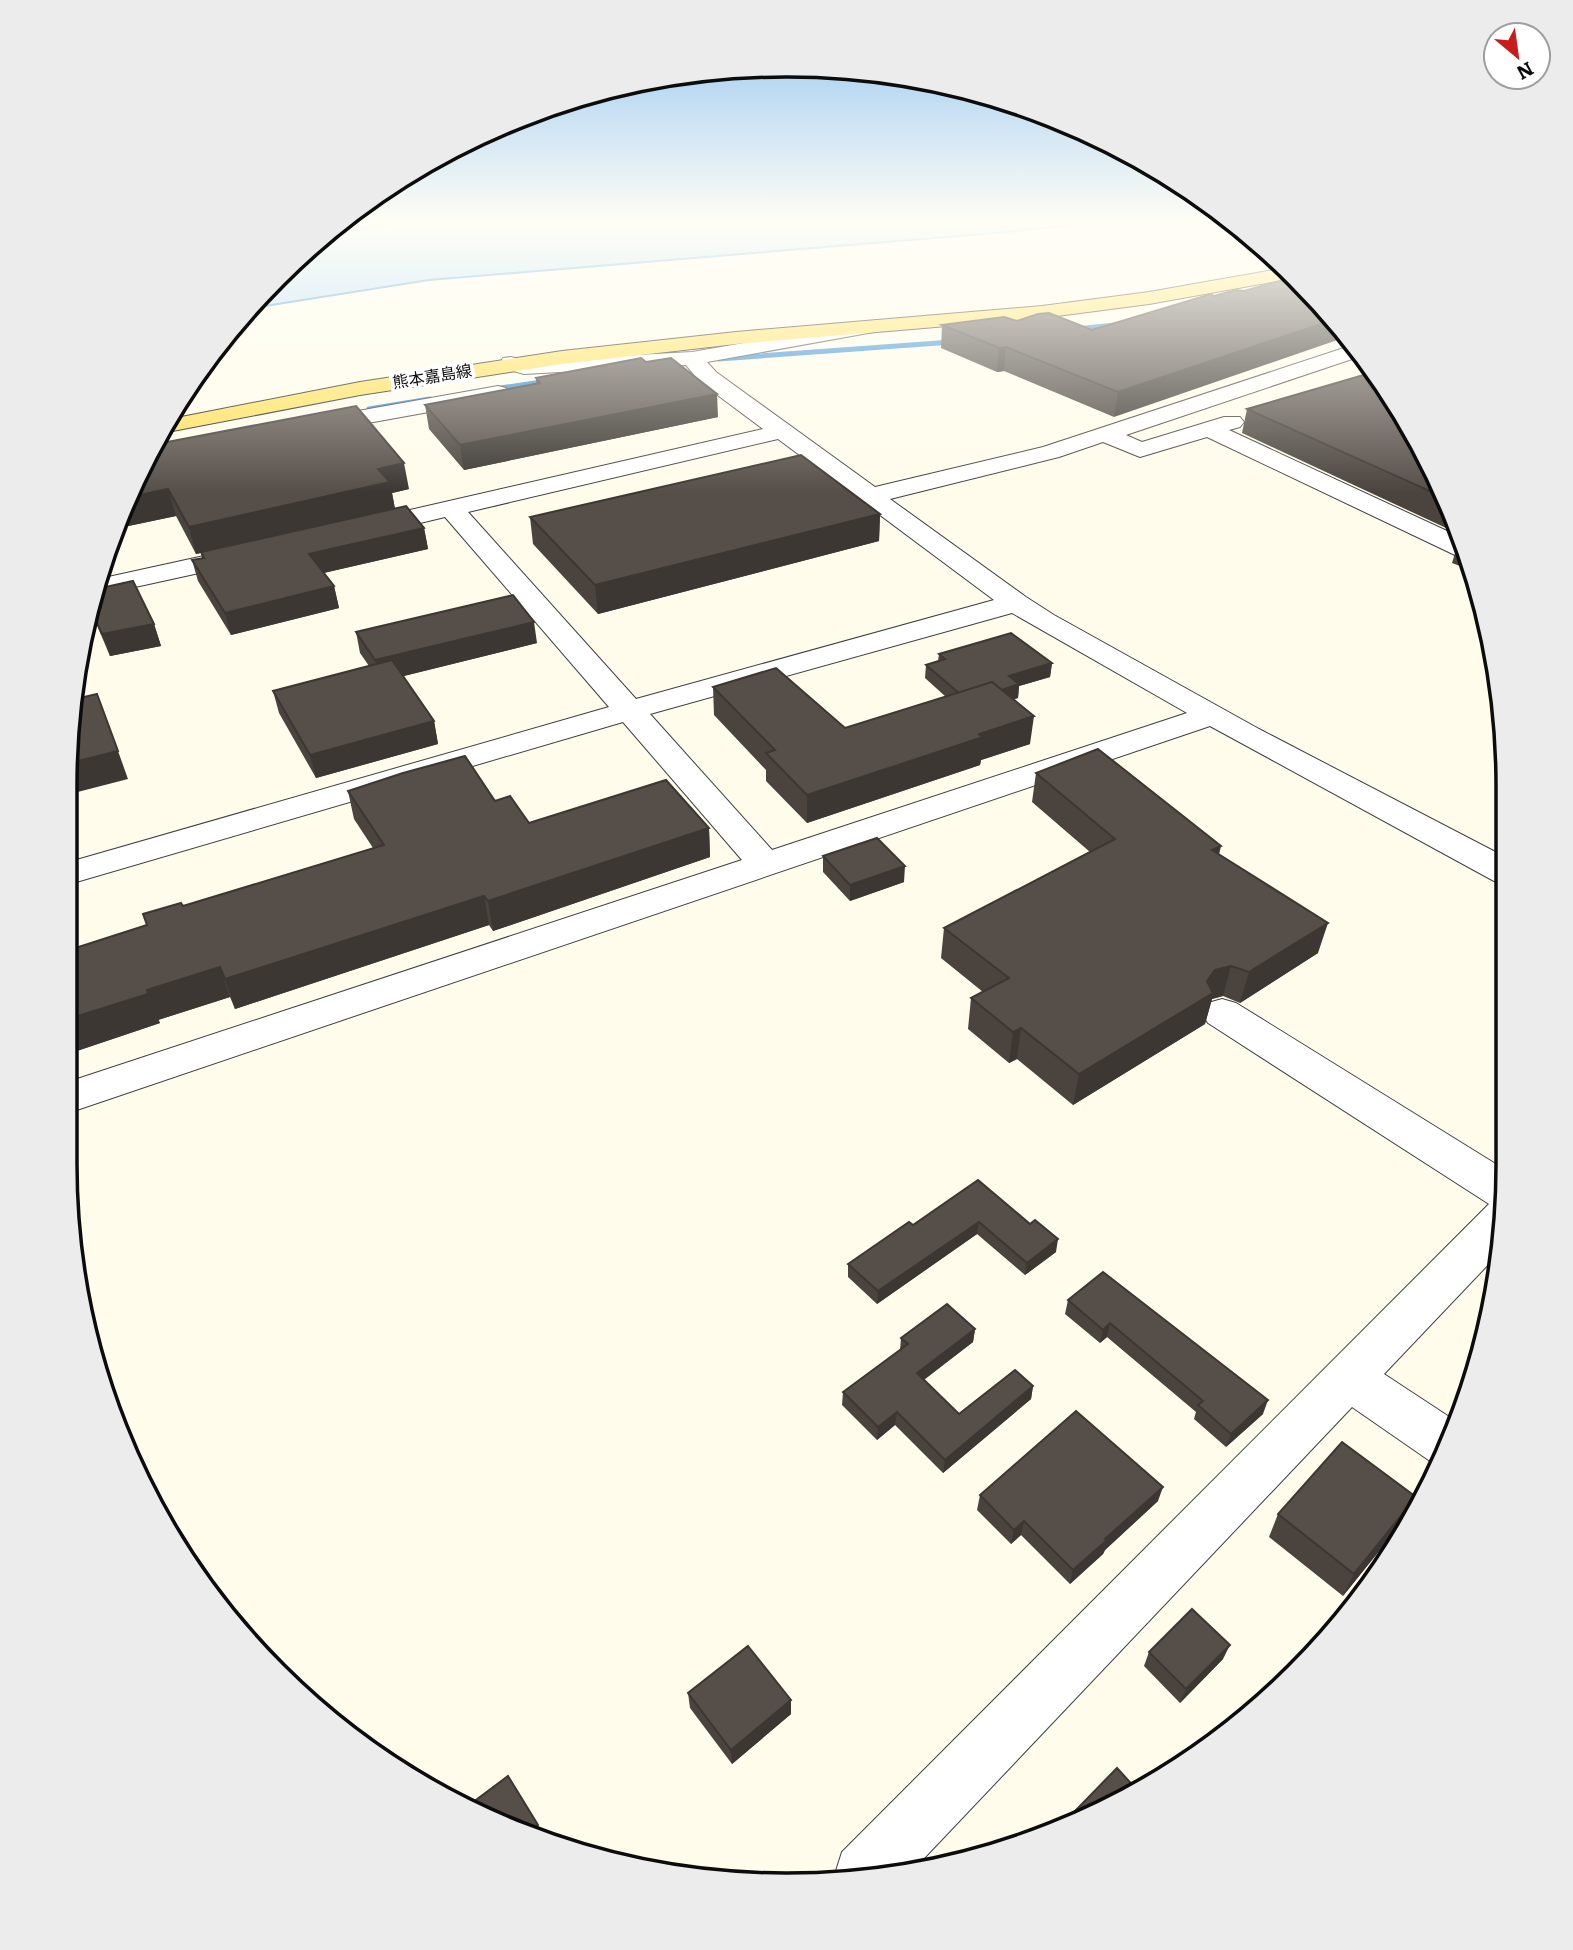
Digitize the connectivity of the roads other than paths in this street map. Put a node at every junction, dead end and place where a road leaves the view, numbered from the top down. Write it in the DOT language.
graph roads {
  1 [pos="1043,311"];
  2 [pos="878,327"];
  3 [pos="1348,353"];
  4 [pos="695,361"];
  5 [pos="511,363"];
  6 [pos="1234,421"];
  7 [pos="177,425"];
  8 [pos="1210,430"];
  9 [pos="288,431"];
  10 [pos="783,431"];
  11 [pos="1106,434"];
  12 [pos="870,496"];
  13 [pos="451,509"];
  14 [pos="342,533"];
  15 [pos="1453,544"];
  16 [pos="273,548"];
  17 [pos="106,586"];
  18 [pos="1016,603"];
  19 [pos="631,710"];
  20 [pos="1213,715"];
  21 [pos="766,865"];
  22 [pos="1496,867"];
  23 [pos="77,871"];
  24 [pos="1222,1013"];
  25 [pos="77,1096"];
  26 [pos="1495,1186"];
  27 [pos="1492,1230"];
  28 [pos="1350,1378"];
  29 [pos="1440,1439"];
  30 [pos="872,1868"];
  1 -- 2 [label="main road, 熊本嘉島線"];
  2 -- 4 [label="street"];
  2 -- 5 [label="main road, 熊本嘉島線"];
  3 -- 11 [label="street"];
  4 -- 5 [label="street"];
  4 -- 9 [label="street"];
  4 -- 10 [label="street"];
  5 -- 7 [label="main road, 熊本嘉島線"];
  6 -- 8 [label="street"];
  8 -- 11 [label="street"];
  8 -- 15 [label="street"];
  10 -- 12 [label="street"];
  10 -- 13 [label="street"];
  11 -- 12 [label="street"];
  12 -- 18 [label="street"];
  13 -- 14 [label="street"];
  13 -- 19 [label="street"];
  16 -- 17 [label="street"];
  18 -- 19 [label="street"];
  18 -- 20 [label="street"];
  19 -- 21 [label="street"];
  19 -- 23 [label="street"];
  20 -- 21 [label="street"];
  20 -- 22 [label="street"];
  21 -- 25 [label="street"];
  24 -- 26 [label="street"];
  27 -- 28 [label="street"];
  28 -- 29 [label="street"];
  28 -- 30 [label="street"];
}
